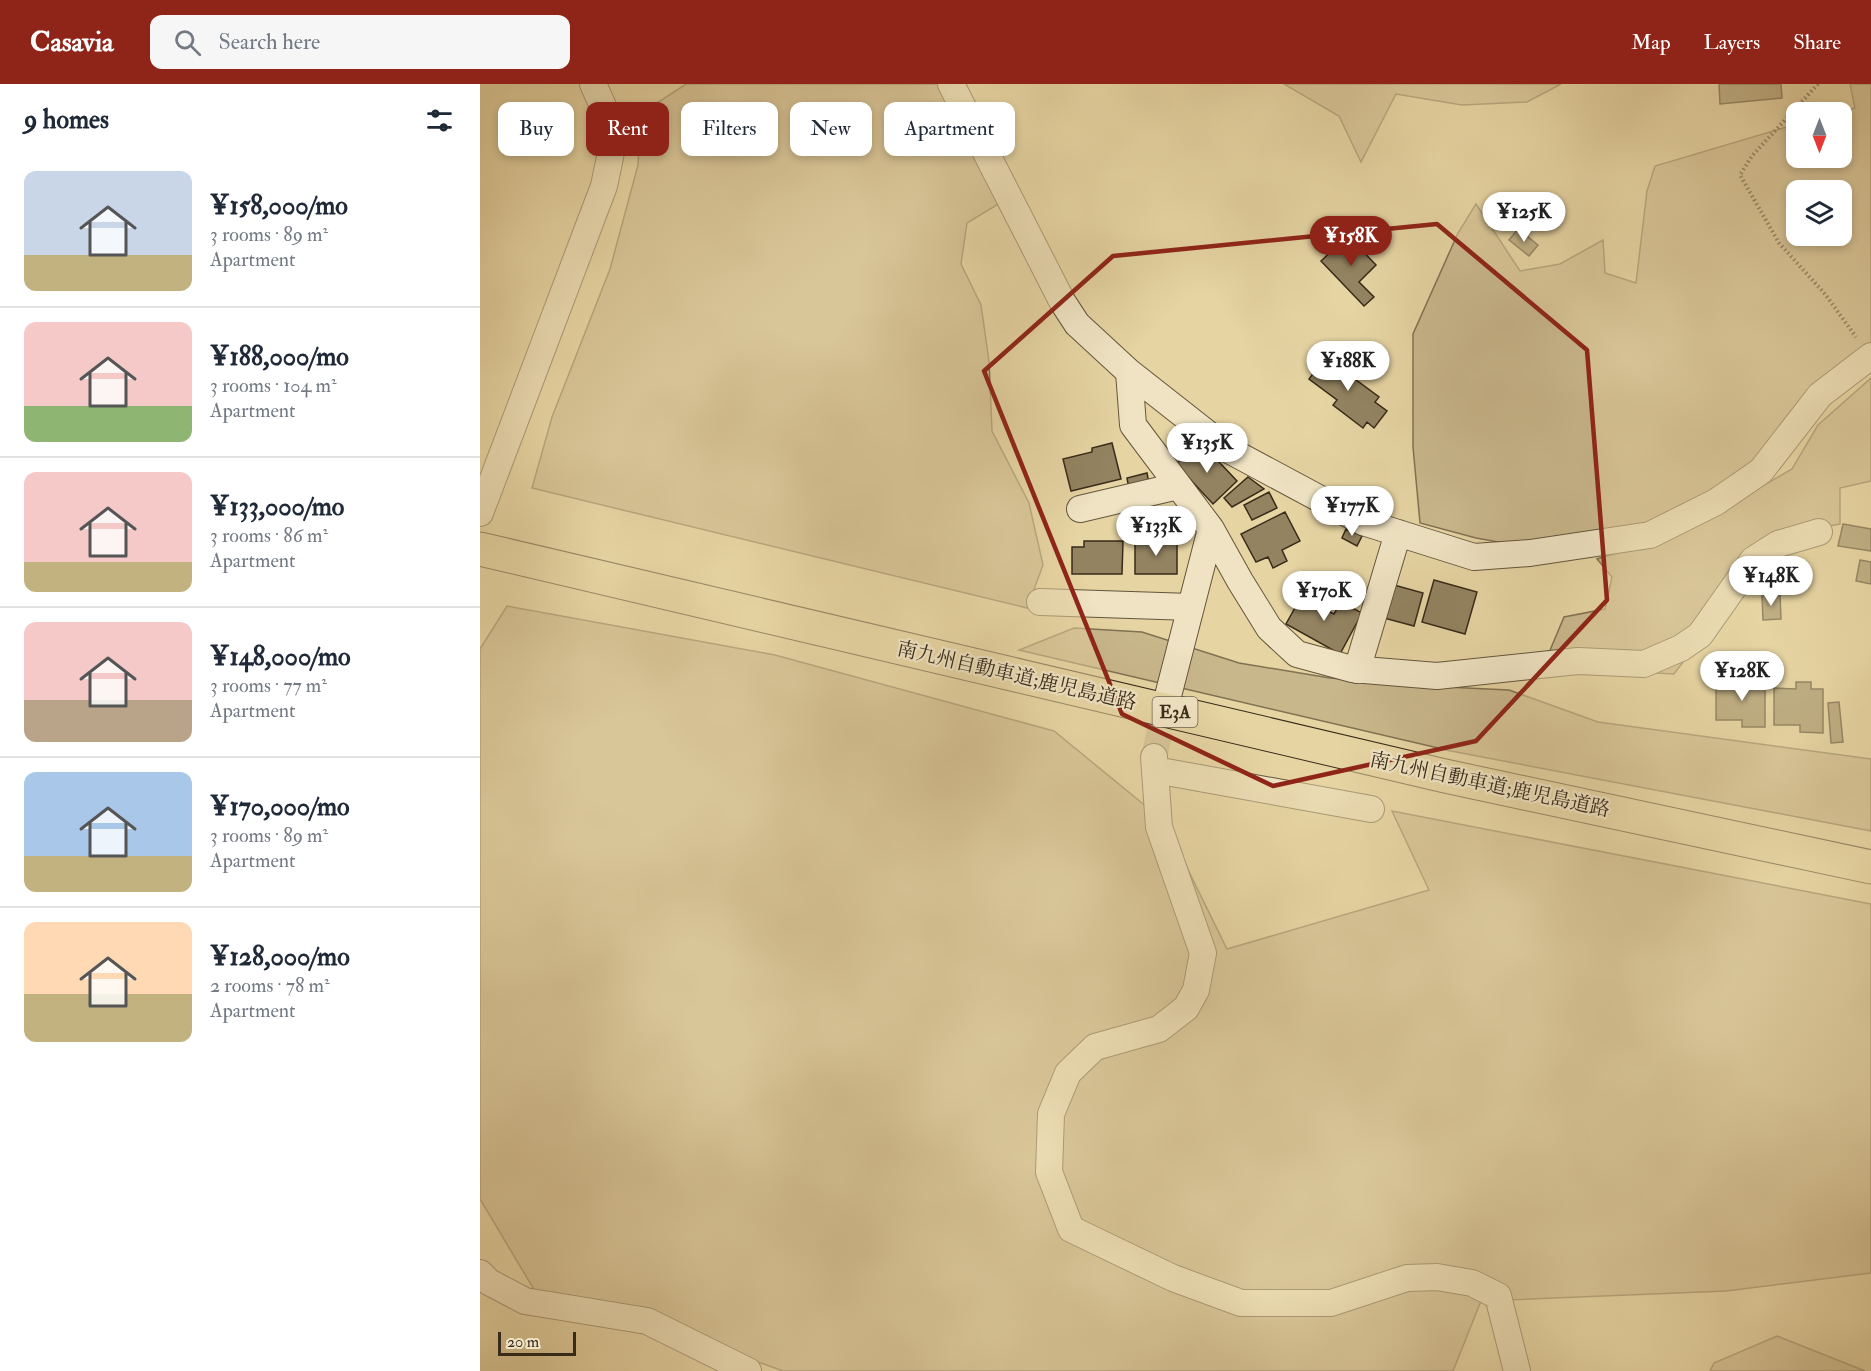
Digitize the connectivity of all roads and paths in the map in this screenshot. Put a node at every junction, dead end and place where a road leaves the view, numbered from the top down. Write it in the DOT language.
graph roads {
  1 [pos="593,84"];
  2 [pos="951,84"];
  3 [pos="1818,84"];
  4 [pos="1871,356"];
  5 [pos="1129,372"];
  6 [pos="1178,486"];
  7 [pos="1080,509"];
  8 [pos="480,513"];
  9 [pos="1211,528"];
  10 [pos="1819,532"];
  11 [pos="1398,533"];
  12 [pos="480,549"];
  13 [pos="1040,602"];
  14 [pos="1191,607"];
  15 [pos="1357,670"];
  16 [pos="1170,692"];
  17 [pos="1371,808"];
  18 [pos="1871,867"];
  19 [pos="480,1273"];
  20 [pos="748,1371"];
  21 [pos="1517,1371"];
  1 -- 8 [label="street"];
  2 -- 5 [label="street"];
  3 -- 4 [label="path"];
  4 -- 11 [label="street"];
  5 -- 6 [label="street"];
  5 -- 11 [label="street"];
  6 -- 7 [label="street"];
  6 -- 9 [label="street"];
  9 -- 14 [label="street"];
  9 -- 15 [label="street"];
  10 -- 15 [label="street"];
  11 -- 15 [label="street"];
  12 -- 18 [label="highway, 南九州自動車道;鹿児島道路 / E3A"];
  13 -- 14 [label="street"];
  14 -- 16 [label="street"];
  17 -- 21 [label="street"];
  19 -- 20 [label="street"];
}
